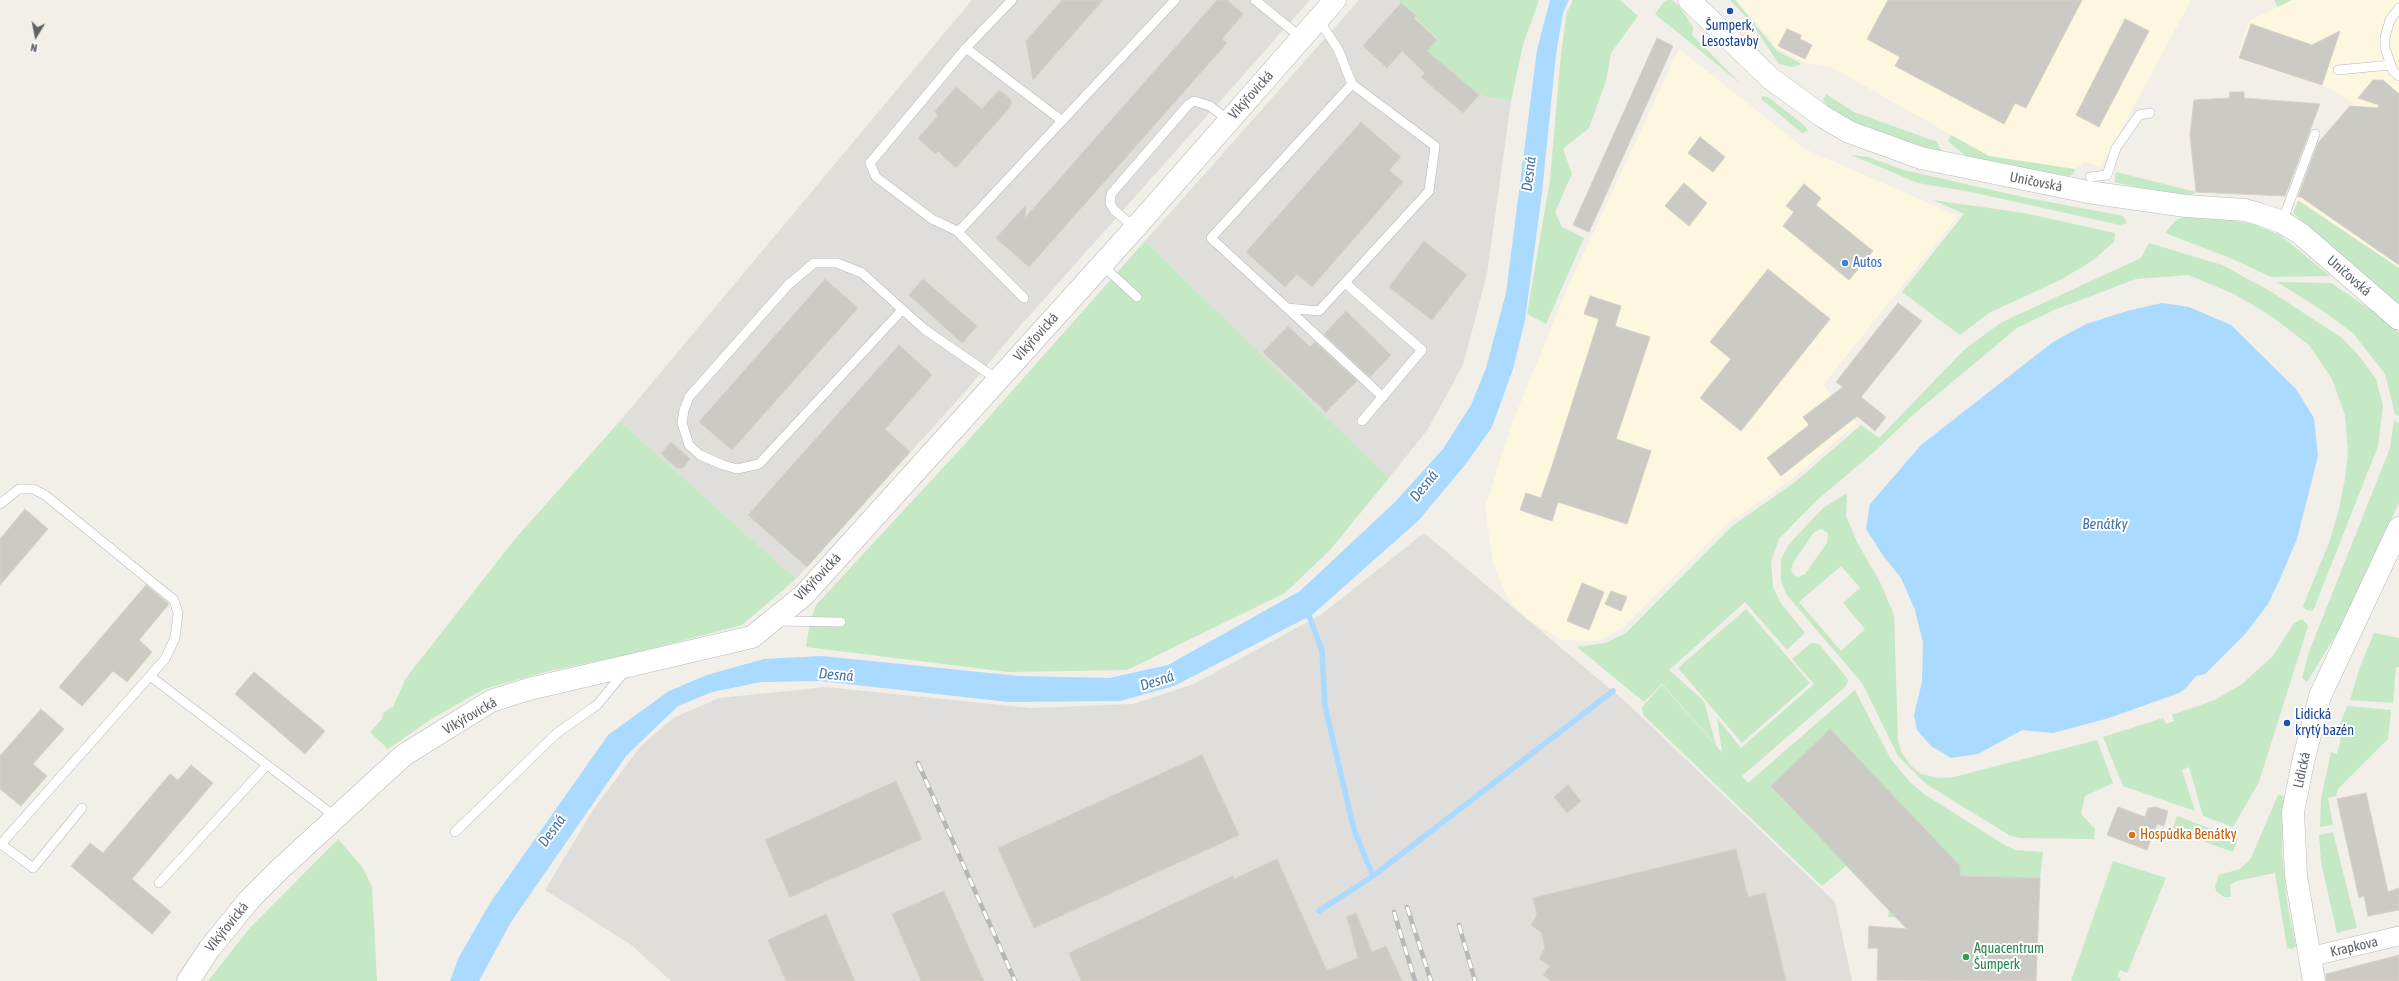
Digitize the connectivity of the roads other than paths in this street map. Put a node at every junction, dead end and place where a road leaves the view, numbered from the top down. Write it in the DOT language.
graph roads {
  1 [pos="1012,0"];
  2 [pos="1175,0"];
  3 [pos="1255,0"];
  4 [pos="1335,0"];
  5 [pos="1689,0"];
  6 [pos="2399,8"];
  7 [pos="1318,19"];
  8 [pos="1302,38"];
  9 [pos="966,48"];
  10 [pos="2390,65"];
  11 [pos="2338,70"];
  12 [pos="2399,76"];
  13 [pos="1352,84"];
  14 [pos="2150,113"];
  15 [pos="1061,120"];
  16 [pos="1228,120"];
  17 [pos="2315,134"];
  18 [pos="2090,177"];
  19 [pos="2282,222"];
  20 [pos="1135,228"];
  21 [pos="957,230"];
  22 [pos="1102,265"];
  23 [pos="1345,283"];
  24 [pos="1137,297"];
  25 [pos="1024,298"];
  26 [pos="1287,308"];
  27 [pos="902,310"];
  28 [pos="2399,319"];
  29 [pos="998,380"];
  30 [pos="1383,397"];
  31 [pos="1362,421"];
  32 [pos="0,504"];
  33 [pos="2399,528"];
  34 [pos="772,621"];
  35 [pos="841,622"];
  36 [pos="630,666"];
  37 [pos="150,676"];
  38 [pos="266,766"];
  39 [pos="82,808"];
  40 [pos="337,818"];
  41 [pos="455,832"];
  42 [pos="159,882"];
  43 [pos="2399,936"];
  44 [pos="2309,957"];
  45 [pos="188,981"];
  46 [pos="2314,981"];
  1 -- 9 [label="lane"];
  2 -- 15 [label="lane"];
  3 -- 8 [label="lane"];
  4 -- 7 [label="street, Vikýřovická"];
  5 -- 19 [label="street, Uničovská"];
  6 -- 10 [label="lane"];
  7 -- 8 [label="street, Vikýřovická"];
  7 -- 13 [label="lane"];
  8 -- 16 [label="street, Vikýřovická"];
  9 -- 15 [label="lane"];
  9 -- 21 [label="lane"];
  10 -- 11 [label="lane"];
  10 -- 12 [label="lane"];
  13 -- 23 [label="lane"];
  13 -- 26 [label="lane"];
  14 -- 18 [label="lane"];
  15 -- 21 [label="lane"];
  16 -- 20 [label="street, Vikýřovická"];
  16 -- 20 [label="lane"];
  17 -- 19 [label="lane"];
  19 -- 28 [label="street, Uničovská"];
  20 -- 22 [label="street, Vikýřovická"];
  21 -- 25 [label="lane"];
  22 -- 24 [label="lane"];
  22 -- 29 [label="street, Vikýřovická"];
  23 -- 26 [label="lane"];
  23 -- 30 [label="lane"];
  26 -- 30 [label="lane"];
  27 -- 27 [label="lane"];
  27 -- 29 [label="lane"];
  29 -- 34 [label="street, Vikýřovická"];
  30 -- 31 [label="lane"];
  32 -- 37 [label="lane"];
  33 -- 44 [label="street, Lidická"];
  34 -- 35 [label="lane"];
  34 -- 36 [label="street, Vikýřovická"];
  36 -- 40 [label="street, Vikýřovická"];
  36 -- 41 [label="lane"];
  37 -- 38 [label="lane"];
  37 -- 39 [label="lane"];
  38 -- 40 [label="lane"];
  38 -- 42 [label="lane"];
  40 -- 45 [label="street, Vikýřovická"];
  43 -- 44 [label="street, Krapkova"];
  44 -- 46 [label="street, Lidická"];
}
